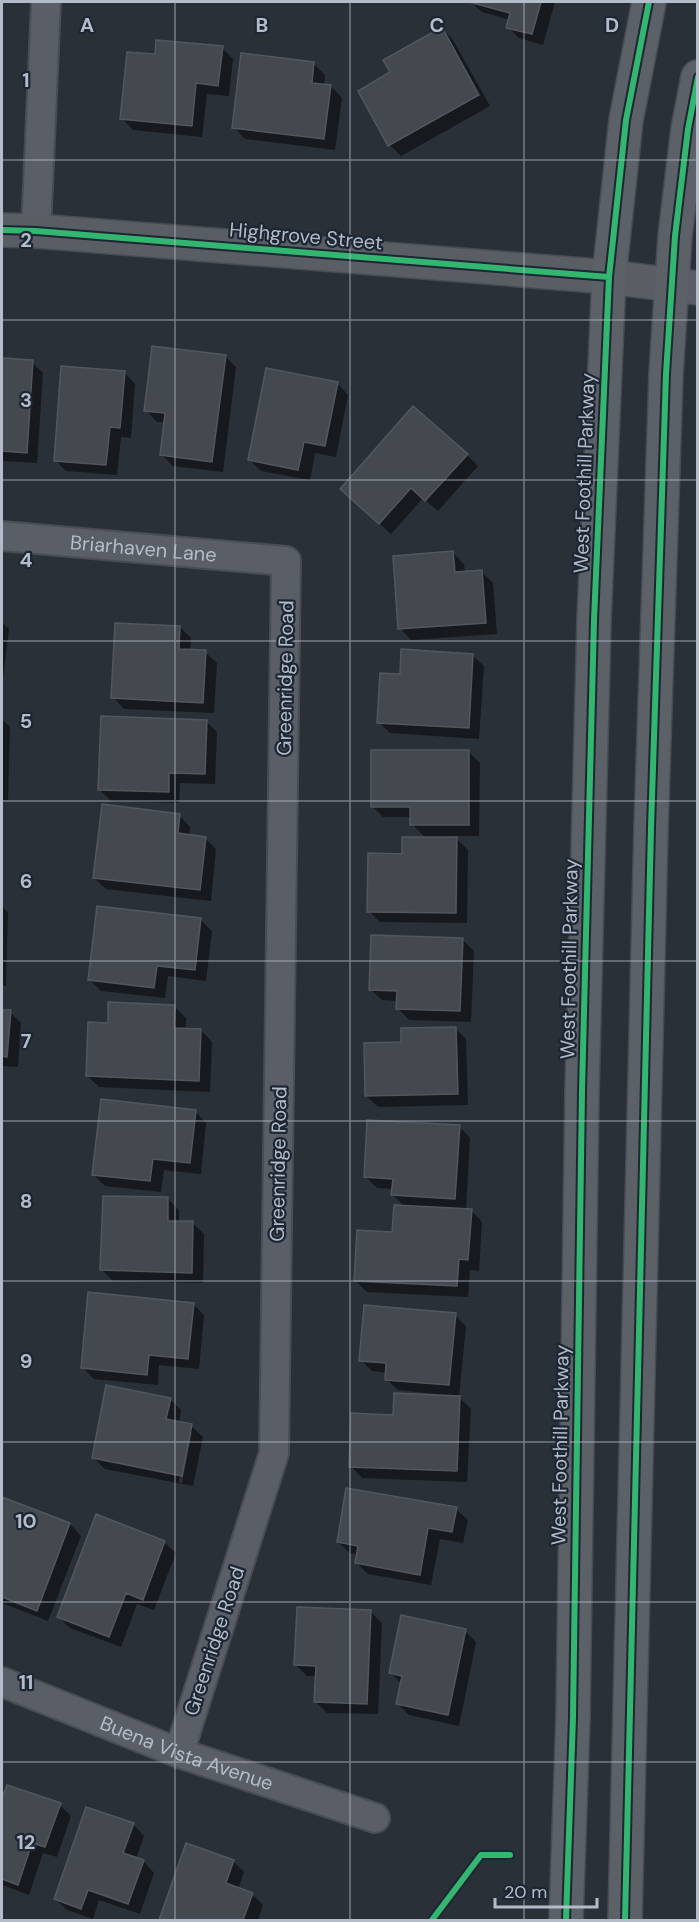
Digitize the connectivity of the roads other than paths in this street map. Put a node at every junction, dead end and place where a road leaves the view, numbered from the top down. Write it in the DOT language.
graph roads {
  1 [pos="46,2"];
  2 [pos="649,2"];
  3 [pos="698,77"];
  4 [pos="2,230"];
  5 [pos="36,231"];
  6 [pos="609,277"];
  7 [pos="684,286"];
  8 [pos="2,536"];
  9 [pos="286,561"];
  10 [pos="2,1682"];
  11 [pos="179,1753"];
  12 [pos="375,1818"];
  13 [pos="566,1920"];
  14 [pos="625,1920"];
  1 -- 5 [label="street"];
  2 -- 6 [label="main road, West Foothill Parkway"];
  3 -- 7 [label="main road"];
  4 -- 5 [label="street, Highgrove Street"];
  5 -- 6 [label="street, Highgrove Street"];
  6 -- 7 [label="street, Highgrove Street"];
  6 -- 13 [label="main road, West Foothill Parkway"];
  7 -- 14 [label="main road"];
  8 -- 9 [label="street, Briarhaven Lane"];
  9 -- 11 [label="street, Greenridge Road"];
  10 -- 11 [label="street, Buena Vista Avenue"];
  11 -- 12 [label="street, Buena Vista Avenue"];
}
